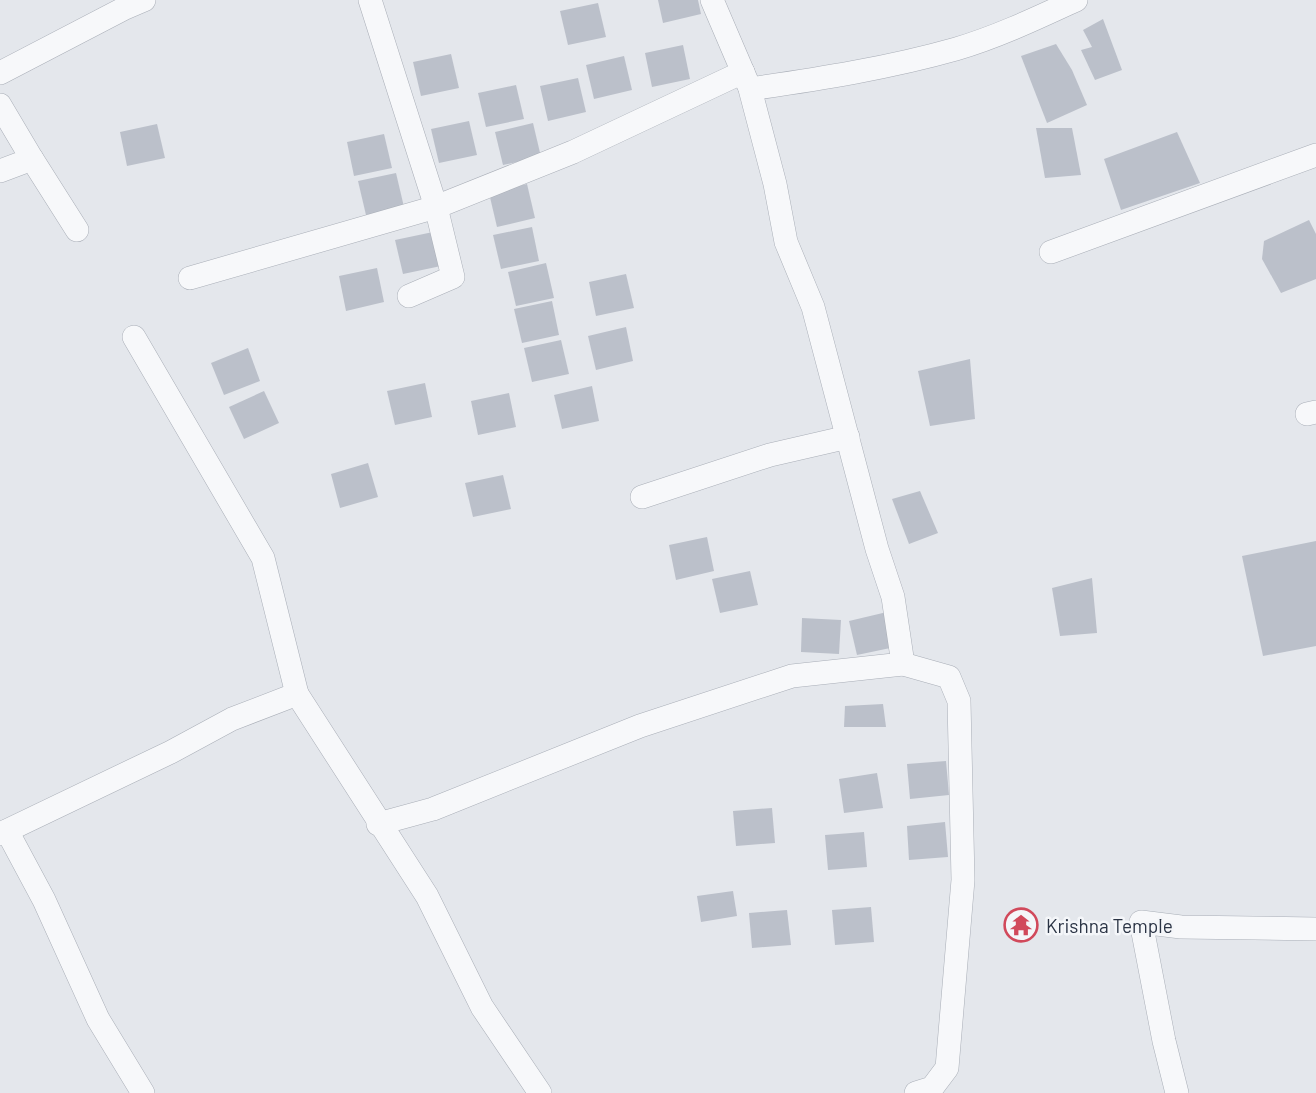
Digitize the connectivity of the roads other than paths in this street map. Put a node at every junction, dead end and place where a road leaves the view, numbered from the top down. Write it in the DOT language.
graph roads {
  1 [pos="144,0"];
  2 [pos="370,0"];
  3 [pos="712,0"];
  4 [pos="1076,0"];
  5 [pos="0,73"];
  6 [pos="747,81"];
  7 [pos="0,105"];
  8 [pos="1316,155"];
  9 [pos="32,159"];
  10 [pos="0,171"];
  11 [pos="436,207"];
  12 [pos="77,230"];
  13 [pos="1051,252"];
  14 [pos="190,278"];
  15 [pos="409,296"];
  16 [pos="134,337"];
  17 [pos="848,437"];
  18 [pos="642,496"];
  19 [pos="903,664"];
  20 [pos="297,694"];
  21 [pos="378,824"];
  22 [pos="3,832"];
  23 [pos="1316,929"];
  24 [pos="143,1093"];
  25 [pos="540,1093"];
  26 [pos="916,1093"];
  27 [pos="1177,1093"];
  1 -- 5 [label="street"];
  2 -- 11 [label="street"];
  3 -- 6 [label="street"];
  4 -- 6 [label="street"];
  6 -- 11 [label="street"];
  6 -- 17 [label="street"];
  7 -- 9 [label="street"];
  8 -- 13 [label="street"];
  9 -- 10 [label="street"];
  9 -- 12 [label="street"];
  11 -- 14 [label="street"];
  11 -- 15 [label="street"];
  16 -- 20 [label="street"];
  17 -- 18 [label="street"];
  17 -- 19 [label="street"];
  19 -- 21 [label="street"];
  19 -- 26 [label="street"];
  20 -- 21 [label="street"];
  20 -- 22 [label="street"];
  21 -- 25 [label="street"];
  22 -- 24 [label="street"];
  23 -- 27 [label="street"];
}
